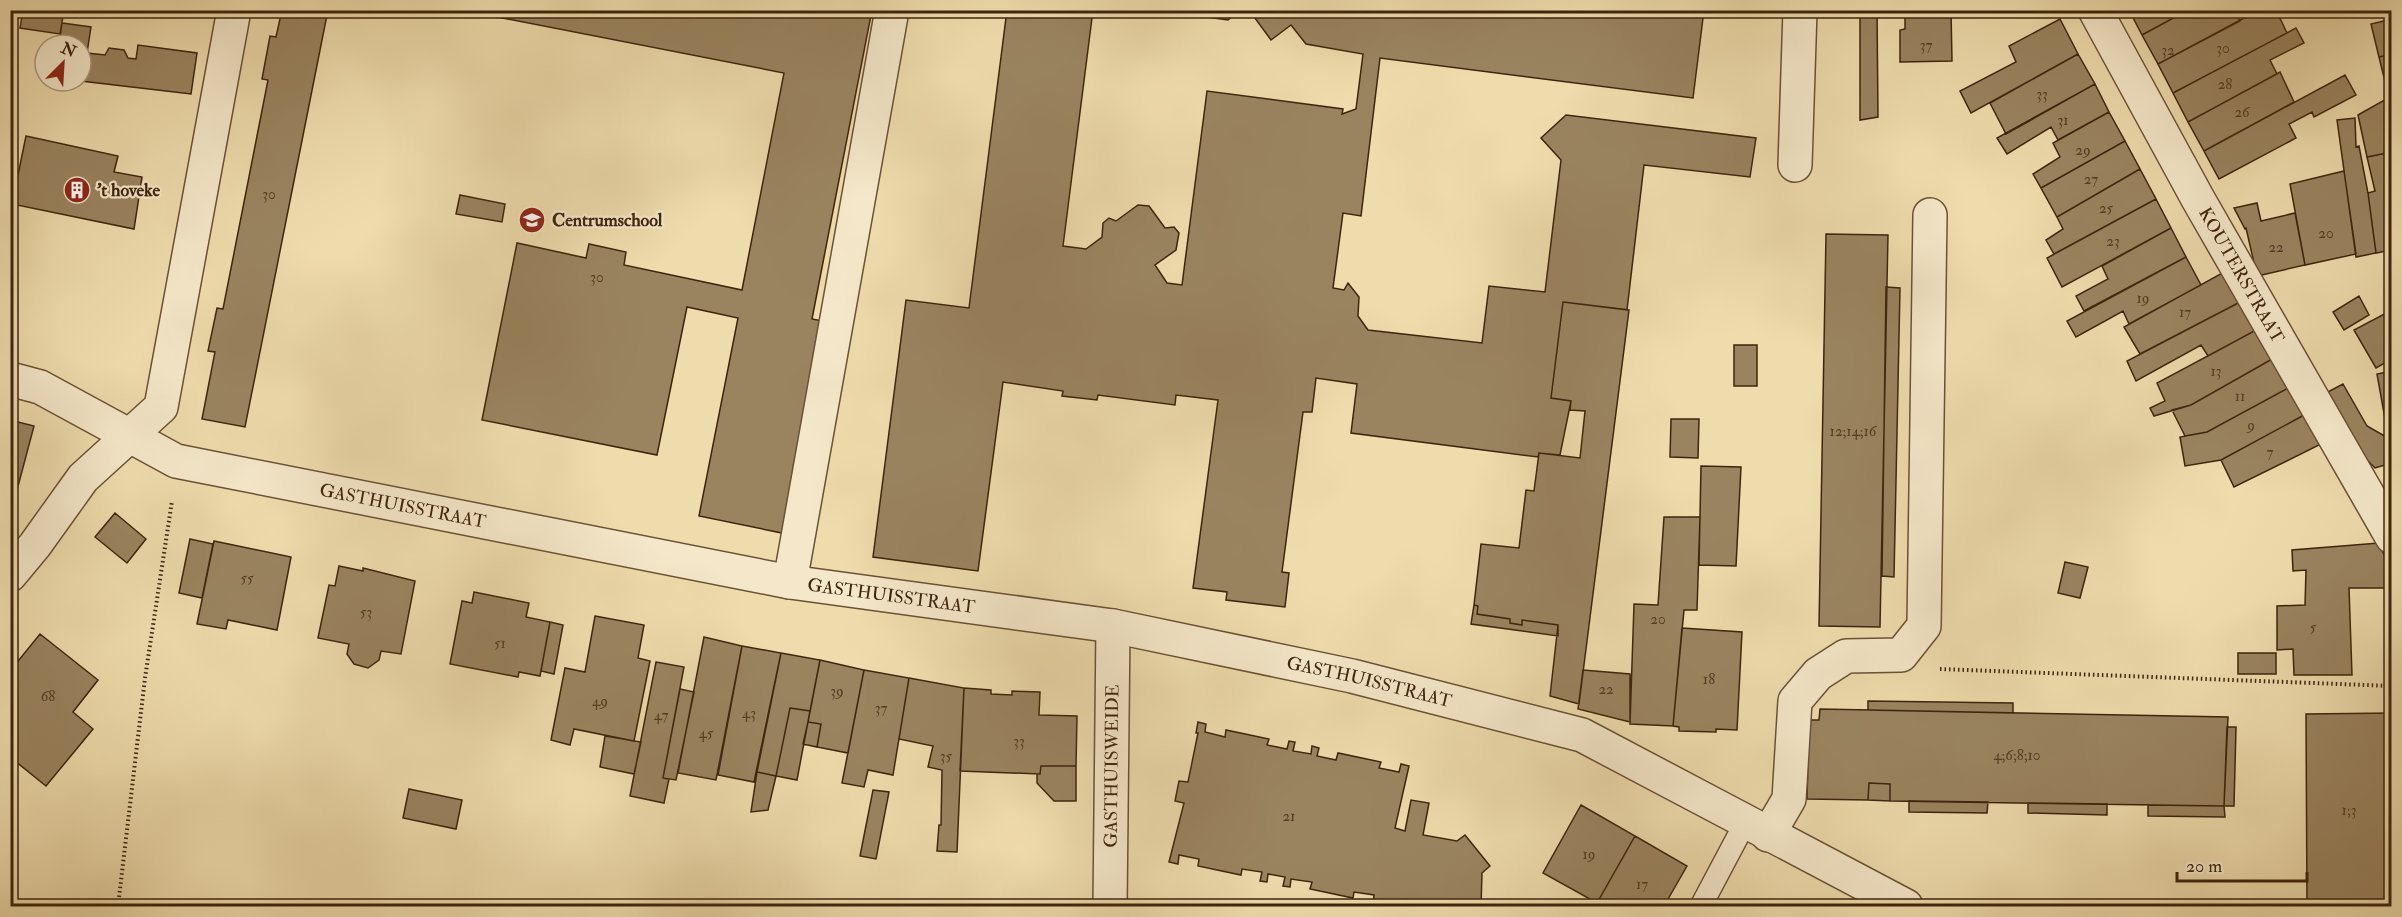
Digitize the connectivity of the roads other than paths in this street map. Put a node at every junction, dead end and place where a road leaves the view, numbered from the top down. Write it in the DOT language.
graph roads {
  1 [pos="234,10"];
  2 [pos="892,10"];
  3 [pos="1800,10"];
  4 [pos="2095,10"];
  5 [pos="1795,165"];
  6 [pos="1930,215"];
  7 [pos="10,379"];
  8 [pos="127,436"];
  9 [pos="2391,537"];
  10 [pos="10,575"];
  11 [pos="790,582"];
  12 [pos="1113,626"];
  13 [pos="1757,829"];
  14 [pos="1110,906"];
  15 [pos="1701,906"];
  16 [pos="1906,906"];
  1 -- 8 [label="street"];
  2 -- 11 [label="street, GASTHUISSTRAAT"];
  3 -- 5 [label="street"];
  4 -- 9 [label="street, KOUTERSTRAAT"];
  6 -- 13 [label="street"];
  7 -- 8 [label="street, GASTHUISSTRAAT"];
  8 -- 10 [label="street"];
  8 -- 11 [label="street, GASTHUISSTRAAT"];
  11 -- 12 [label="street, GASTHUISSTRAAT"];
  12 -- 13 [label="street, GASTHUISSTRAAT"];
  12 -- 14 [label="street, GASTHUISWEIDE"];
  13 -- 15 [label="lane"];
  13 -- 16 [label="street, GASTHUISSTRAAT"];
}
